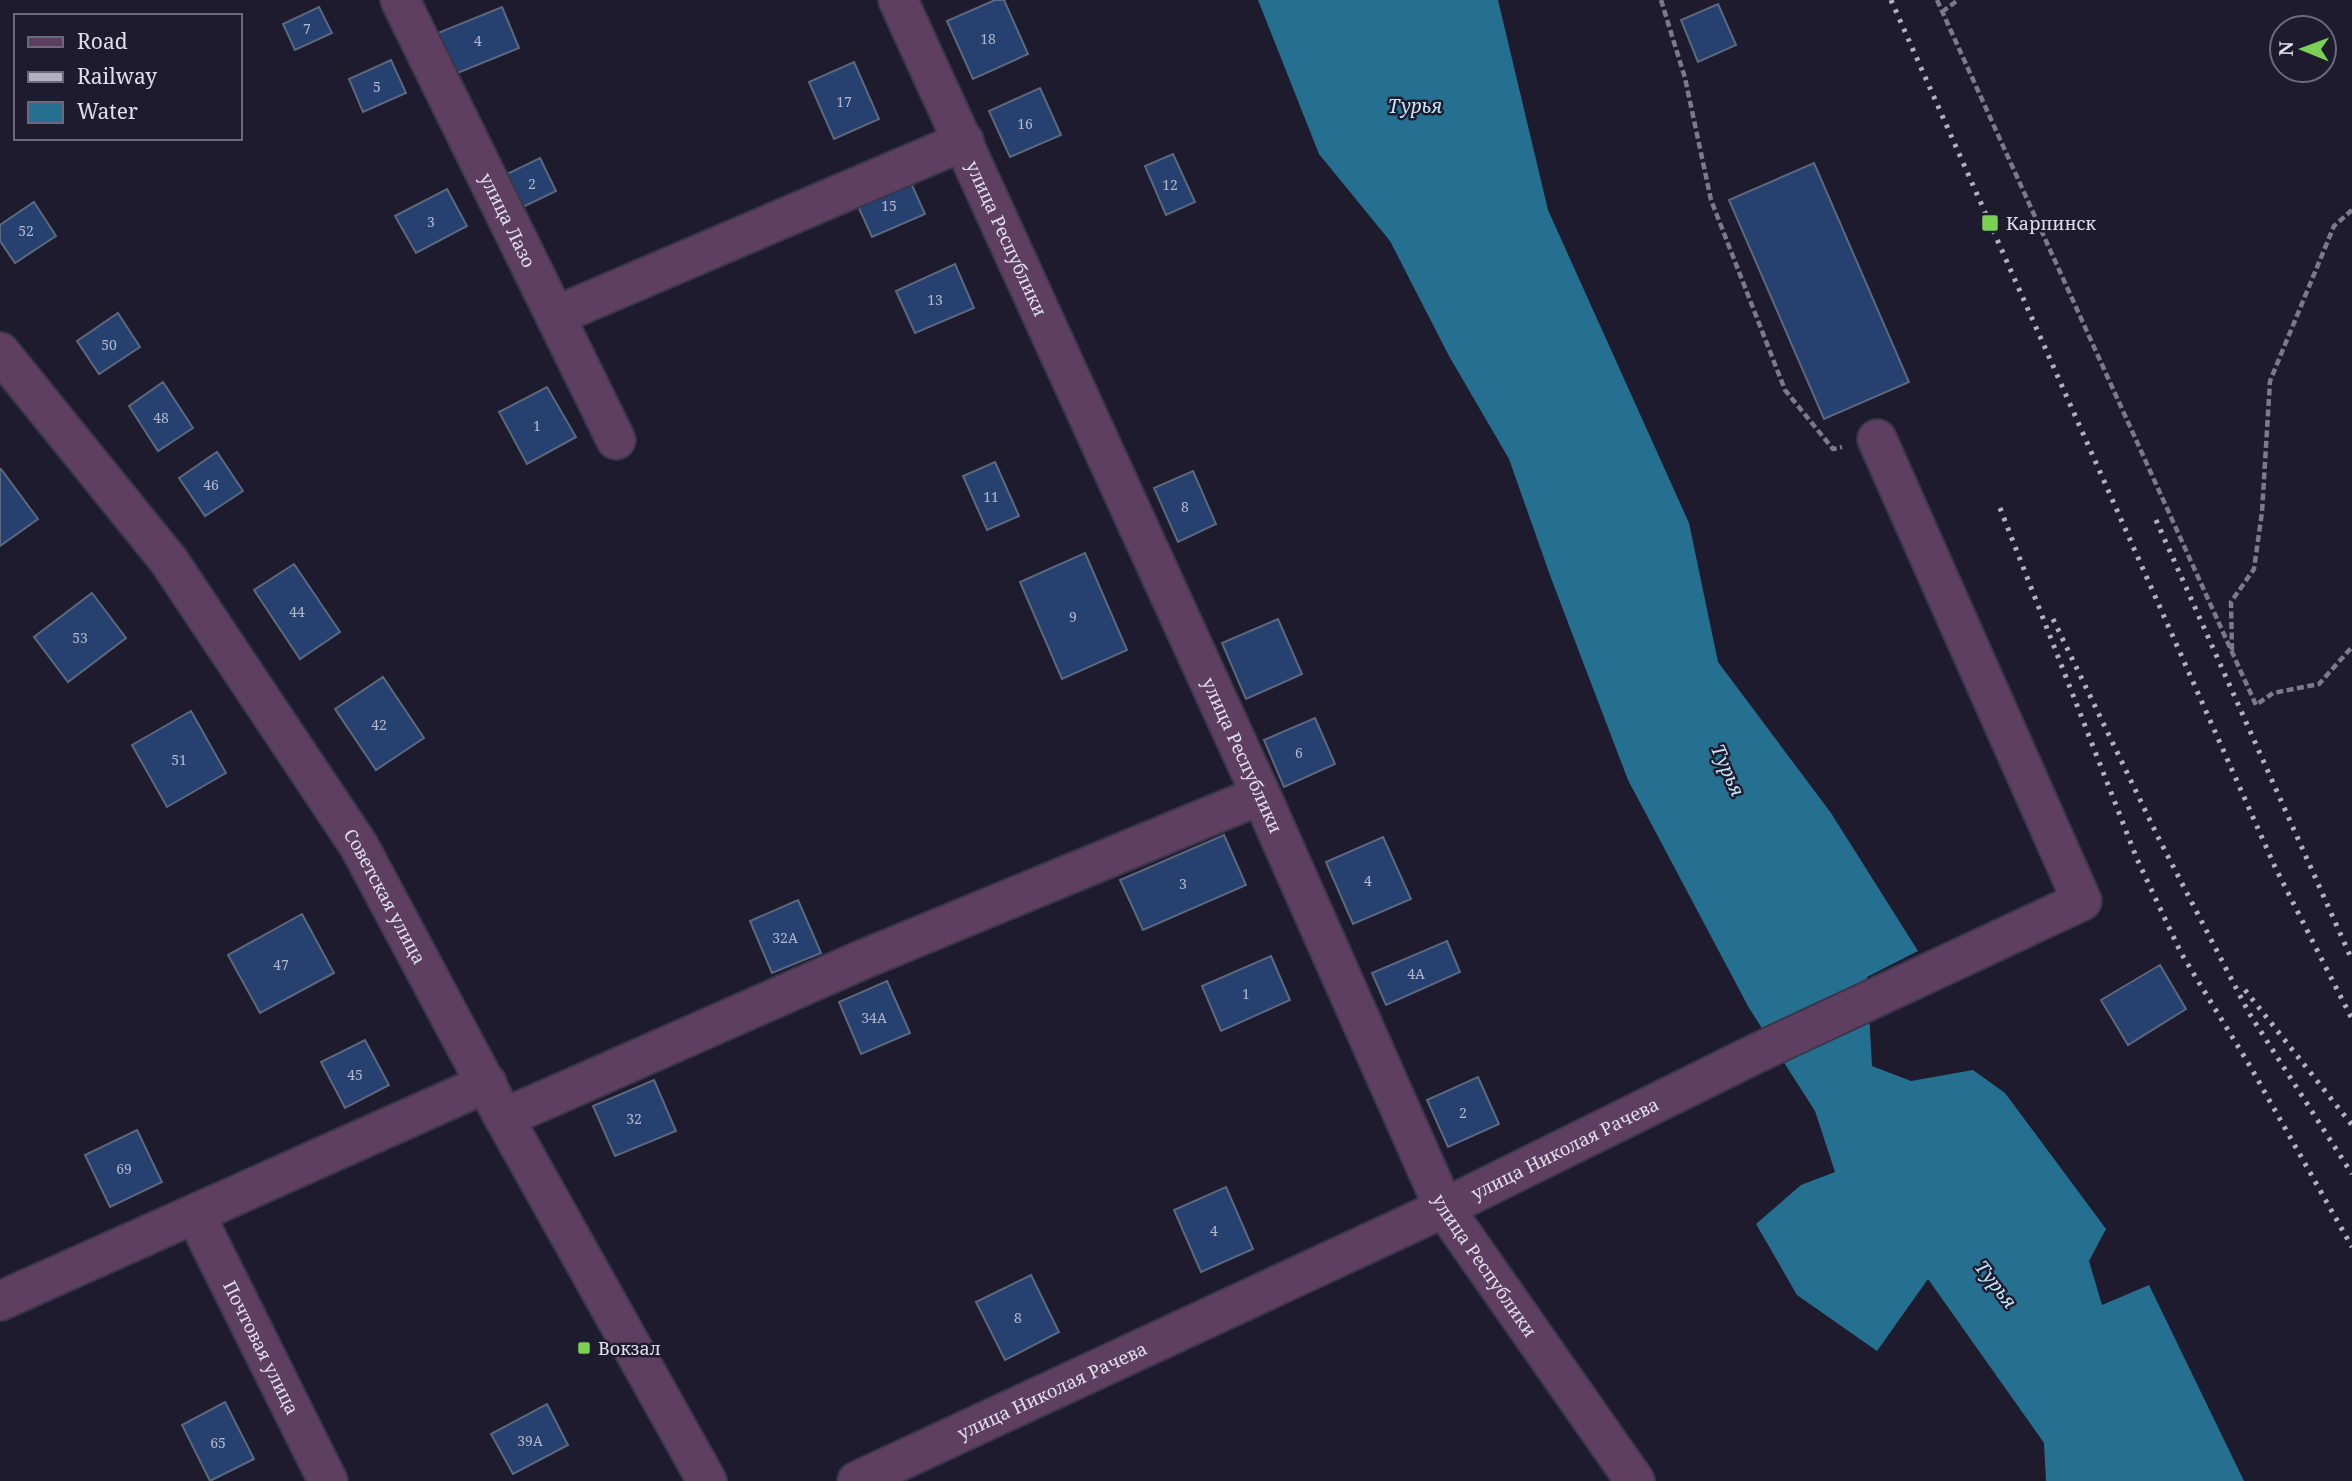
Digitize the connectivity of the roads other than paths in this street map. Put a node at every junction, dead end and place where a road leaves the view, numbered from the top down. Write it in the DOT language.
graph roads {
  1 [pos="400,0"];
  2 [pos="898,0"];
  3 [pos="964,141"];
  4 [pos="555,316"];
  5 [pos="0,352"];
  6 [pos="1877,439"];
  7 [pos="616,440"];
  8 [pos="1261,795"];
  9 [pos="486,1083"];
  10 [pos="504,1118"];
  11 [pos="1444,1208"];
  12 [pos="195,1214"];
  13 [pos="0,1301"];
  14 [pos="328,1481"];
  15 [pos="707,1481"];
  16 [pos="857,1481"];
  17 [pos="1635,1481"];
  1 -- 4 [label="street, улица Лазо"];
  2 -- 3 [label="street, улица Республики"];
  3 -- 4 [label="street"];
  3 -- 8 [label="street, улица Республики"];
  4 -- 7 [label="street, улица Лазо"];
  5 -- 9 [label="street, Советская улица"];
  6 -- 11 [label="street, улица Николая Рачева"];
  8 -- 10 [label="street"];
  8 -- 11 [label="street, улица Республики"];
  9 -- 10 [label="street, Советская улица"];
  9 -- 12 [label="street"];
  10 -- 15 [label="street, Советская улица"];
  11 -- 16 [label="street, улица Николая Рачева"];
  11 -- 17 [label="street, улица Республики"];
  12 -- 13 [label="street"];
  12 -- 14 [label="street, Почтовая улица"];
}
